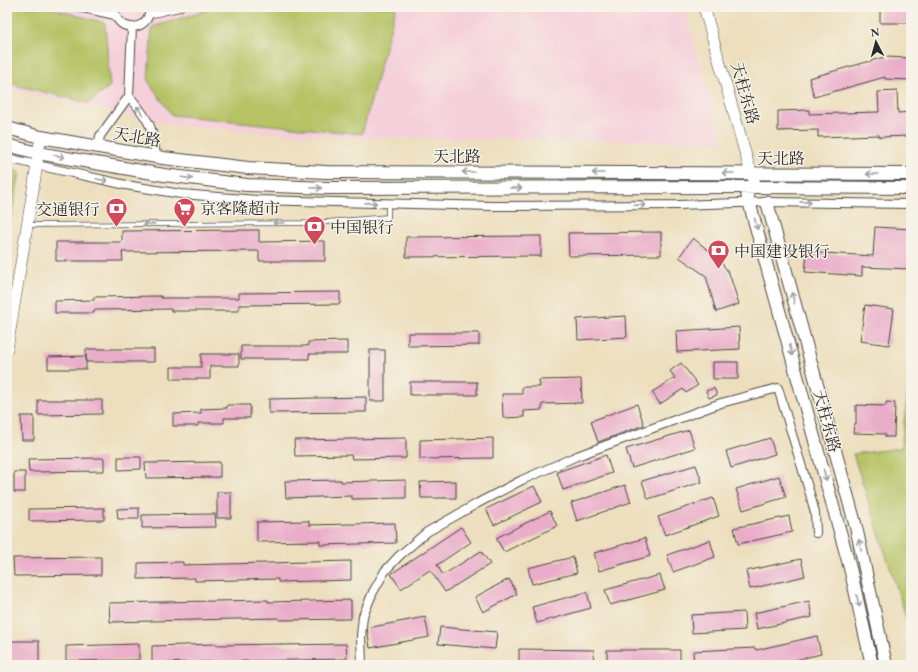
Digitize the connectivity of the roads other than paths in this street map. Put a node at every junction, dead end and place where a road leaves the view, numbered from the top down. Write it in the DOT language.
graph roads {
  1 [pos="79,7"];
  2 [pos="179,7"];
  3 [pos="704,7"];
  4 [pos="115,11"];
  5 [pos="149,11"];
  6 [pos="132,28"];
  7 [pos="129,96"];
  8 [pos="7,128"];
  9 [pos="41,137"];
  10 [pos="7,145"];
  11 [pos="98,147"];
  12 [pos="38,153"];
  13 [pos="156,157"];
  14 [pos="7,158"];
  15 [pos="37,165"];
  16 [pos="752,174"];
  17 [pos="911,174"];
  18 [pos="751,187"];
  19 [pos="911,188"];
  20 [pos="750,202"];
  21 [pos="767,202"];
  22 [pos="388,204"];
  23 [pos="911,204"];
  24 [pos="27,225"];
  25 [pos="7,349"];
  26 [pos="816,533"];
  27 [pos="362,665"];
  28 [pos="872,665"];
  29 [pos="886,665"];
  1 -- 4 [label="street"];
  2 -- 5 [label="street"];
  3 -- 16 [label="street, 天柱东路"];
  4 -- 6 [label="street"];
  5 -- 6 [label="street"];
  6 -- 7 [label="street"];
  7 -- 11 [label="street"];
  13 -- 7 [label="street, one-way"];
  8 -- 9 [label="main road, 天北路"];
  9 -- 11 [label="main road, 天北路"];
  9 -- 12 [label="street"];
  10 -- 12 [label="main road, 天北路"];
  11 -- 13 [label="main road, 天北路"];
  12 -- 15 [label="street"];
  12 -- 18 [label="main road, 天北路, one-way"];
  16 -- 13 [label="main road, 天北路, one-way"];
  14 -- 15 [label="street"];
  15 -- 22 [label="street, one-way"];
  15 -- 24 [label="street"];
  17 -- 16 [label="main road, 天北路, one-way"];
  16 -- 18 [label="street, 天柱东路"];
  18 -- 19 [label="main road, 天北路"];
  18 -- 20 [label="main road, 天柱东路"];
  18 -- 21 [label="street"];
  20 -- 21 [label="street"];
  22 -- 20 [label="street, one-way"];
  20 -- 28 [label="main road, 天柱东路, one-way"];
  21 -- 23 [label="street, one-way"];
  29 -- 21 [label="main road, 天柱东路, one-way"];
  22 -- 24 [label="lane, one-way"];
  24 -- 25 [label="street"];
  26 -- 27 [label="street"];
}
